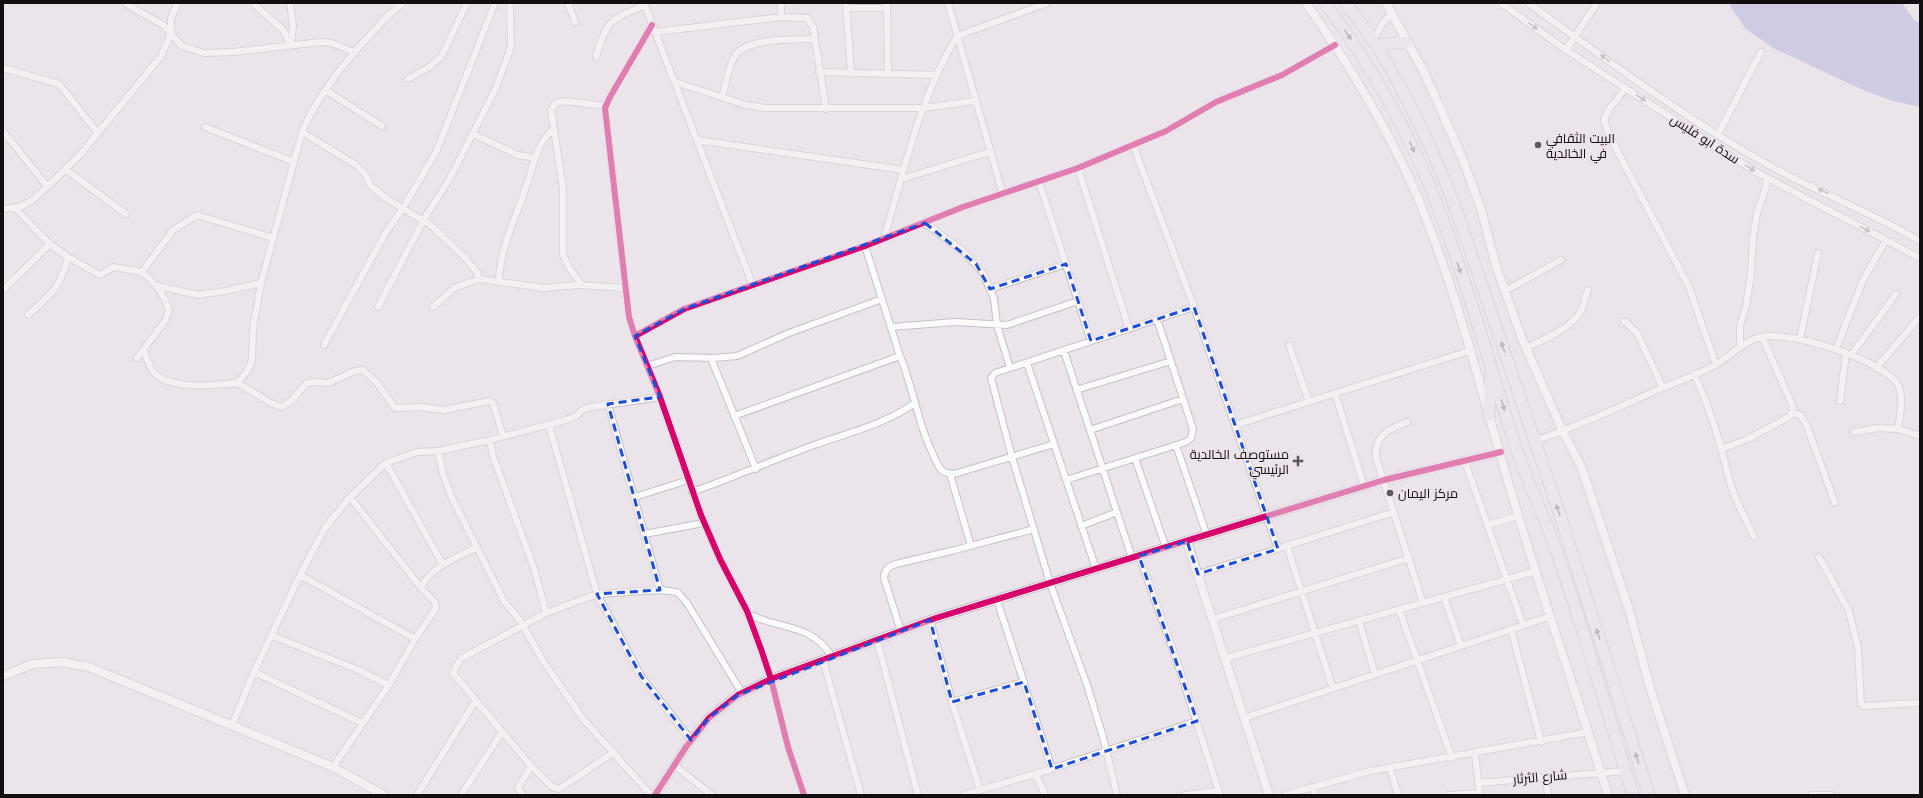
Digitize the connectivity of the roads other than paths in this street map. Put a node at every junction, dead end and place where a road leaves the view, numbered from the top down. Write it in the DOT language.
graph roads {
  1 [pos="125,3"];
  2 [pos="178,3"];
  3 [pos="254,3"];
  4 [pos="290,3"];
  5 [pos="403,3"];
  6 [pos="467,3"];
  7 [pos="495,3"];
  8 [pos="510,3"];
  9 [pos="568,3"];
  10 [pos="781,3"];
  11 [pos="948,3"];
  12 [pos="1047,3"];
  13 [pos="1306,3"];
  14 [pos="1325,3"];
  15 [pos="1346,3"];
  16 [pos="1386,3"];
  17 [pos="1502,3"];
  18 [pos="1528,3"];
  19 [pos="1597,3"];
  20 [pos="645,4"];
  21 [pos="846,5"];
  22 [pos="887,5"];
  23 [pos="1392,12"];
  24 [pos="781,17"];
  25 [pos="575,22"];
  26 [pos="652,25"];
  27 [pos="655,32"];
  28 [pos="171,33"];
  29 [pos="958,36"];
  30 [pos="1575,36"];
  31 [pos="815,39"];
  32 [pos="1374,42"];
  33 [pos="1407,42"];
  34 [pos="291,45"];
  35 [pos="1336,45"];
  36 [pos="1566,50"];
  37 [pos="354,52"];
  38 [pos="1761,52"];
  39 [pos="596,57"];
  40 [pos="3,68"];
  41 [pos="819,72"];
  42 [pos="851,74"];
  43 [pos="888,74"];
  44 [pos="937,75"];
  45 [pos="408,79"];
  46 [pos="675,82"];
  47 [pos="1626,88"];
  48 [pos="326,90"];
  49 [pos="722,98"];
  50 [pos="974,101"];
  51 [pos="606,106"];
  52 [pos="924,108"];
  53 [pos="826,109"];
  54 [pos="382,126"];
  55 [pos="205,127"];
  56 [pos="3,130"];
  57 [pos="553,130"];
  58 [pos="302,132"];
  59 [pos="98,133"];
  60 [pos="473,134"];
  61 [pos="1718,134"];
  62 [pos="697,140"];
  63 [pos="1134,145"];
  64 [pos="989,152"];
  65 [pos="535,158"];
  66 [pos="294,162"];
  67 [pos="1078,168"];
  68 [pos="66,169"];
  69 [pos="904,170"];
  70 [pos="1766,178"];
  71 [pos="902,179"];
  72 [pos="1039,182"];
  73 [pos="47,186"];
  74 [pos="1002,195"];
  75 [pos="15,208"];
  76 [pos="403,208"];
  77 [pos="3,209"];
  78 [pos="1457,212"];
  79 [pos="126,214"];
  80 [pos="1441,216"];
  81 [pos="424,219"];
  82 [pos="925,223"];
  83 [pos="273,238"];
  84 [pos="884,238"];
  85 [pos="1886,240"];
  86 [pos="1920,241"];
  87 [pos="50,244"];
  88 [pos="865,246"];
  89 [pos="1818,253"];
  90 [pos="68,258"];
  91 [pos="1920,258"];
  92 [pos="1561,260"];
  93 [pos="1066,264"];
  94 [pos="142,272"];
  95 [pos="479,279"];
  96 [pos="499,282"];
  97 [pos="261,283"];
  98 [pos="582,285"];
  99 [pos="158,286"];
  100 [pos="753,286"];
  101 [pos="625,288"];
  102 [pos="990,289"];
  103 [pos="3,290"];
  104 [pos="1588,290"];
  105 [pos="1505,291"];
  106 [pos="1896,294"];
  107 [pos="882,299"];
  108 [pos="1078,301"];
  109 [pos="378,307"];
  110 [pos="433,307"];
  111 [pos="1194,307"];
  112 [pos="28,315"];
  113 [pos="1920,317"];
  114 [pos="1157,319"];
  115 [pos="1624,321"];
  116 [pos="997,325"];
  117 [pos="891,327"];
  118 [pos="1129,329"];
  119 [pos="635,336"];
  120 [pos="1762,337"];
  121 [pos="1800,339"];
  122 [pos="1091,342"];
  123 [pos="1289,344"];
  124 [pos="324,345"];
  125 [pos="1740,346"];
  126 [pos="1526,348"];
  127 [pos="1836,349"];
  128 [pos="144,350"];
  129 [pos="1064,351"];
  130 [pos="1470,351"];
  131 [pos="1848,354"];
  132 [pos="900,356"];
  133 [pos="137,358"];
  134 [pos="711,358"];
  135 [pos="1170,361"];
  136 [pos="1026,363"];
  137 [pos="1716,365"];
  138 [pos="647,366"];
  139 [pos="1491,366"];
  140 [pos="1010,368"];
  141 [pos="1876,368"];
  142 [pos="1694,374"];
  143 [pos="238,382"];
  144 [pos="1663,388"];
  145 [pos="1076,390"];
  146 [pos="1335,393"];
  147 [pos="660,397"];
  148 [pos="1182,399"];
  149 [pos="1840,401"];
  150 [pos="1309,402"];
  151 [pos="915,403"];
  152 [pos="608,404"];
  153 [pos="1792,413"];
  154 [pos="1489,415"];
  155 [pos="734,416"];
  156 [pos="1407,422"];
  157 [pos="549,424"];
  158 [pos="1235,425"];
  159 [pos="1898,429"];
  160 [pos="1090,430"];
  161 [pos="1563,432"];
  162 [pos="1854,432"];
  163 [pos="503,436"];
  164 [pos="1920,436"];
  165 [pos="490,440"];
  166 [pos="1534,440"];
  167 [pos="1054,444"];
  168 [pos="1176,445"];
  169 [pos="1721,449"];
  170 [pos="438,451"];
  171 [pos="1501,452"];
  172 [pos="1012,457"];
  173 [pos="1135,458"];
  174 [pos="386,462"];
  175 [pos="1465,462"];
  176 [pos="1102,468"];
  177 [pos="756,469"];
  178 [pos="950,474"];
  179 [pos="688,480"];
  180 [pos="1066,480"];
  181 [pos="1384,480"];
  182 [pos="1364,486"];
  183 [pos="692,492"];
  184 [pos="350,497"];
  185 [pos="635,497"];
  186 [pos="1835,503"];
  187 [pos="1117,512"];
  188 [pos="1394,512"];
  189 [pos="1518,516"];
  190 [pos="1267,517"];
  191 [pos="704,523"];
  192 [pos="1487,525"];
  193 [pos="1081,526"];
  194 [pos="1034,529"];
  195 [pos="644,534"];
  196 [pos="1207,536"];
  197 [pos="1754,537"];
  198 [pos="1187,541"];
  199 [pos="971,546"];
  200 [pos="1287,546"];
  201 [pos="477,547"];
  202 [pos="1166,548"];
  203 [pos="1278,549"];
  204 [pos="1136,557"];
  205 [pos="1409,558"];
  206 [pos="1819,558"];
  207 [pos="443,565"];
  208 [pos="1096,569"];
  209 [pos="1536,571"];
  210 [pos="1198,574"];
  211 [pos="300,575"];
  212 [pos="1506,579"];
  213 [pos="1050,583"];
  214 [pos="421,588"];
  215 [pos="660,590"];
  216 [pos="1301,591"];
  217 [pos="597,594"];
  218 [pos="1444,597"];
  219 [pos="997,600"];
  220 [pos="1423,603"];
  221 [pos="1399,609"];
  222 [pos="546,612"];
  223 [pos="748,614"];
  224 [pos="1550,616"];
  225 [pos="1213,619"];
  226 [pos="930,620"];
  227 [pos="1359,621"];
  228 [pos="523,625"];
  229 [pos="1523,626"];
  230 [pos="1511,630"];
  231 [pos="901,631"];
  232 [pos="1315,633"];
  233 [pos="273,636"];
  234 [pos="414,639"];
  235 [pos="877,640"];
  236 [pos="1461,646"];
  237 [pos="832,657"];
  238 [pos="1226,658"];
  239 [pos="823,660"];
  240 [pos="1418,660"];
  241 [pos="254,672"];
  242 [pos="1376,674"];
  243 [pos="3,676"];
  244 [pos="772,679"];
  245 [pos="1024,682"];
  246 [pos="389,685"];
  247 [pos="1333,689"];
  248 [pos="742,693"];
  249 [pos="476,700"];
  250 [pos="952,702"];
  251 [pos="1920,703"];
  252 [pos="1244,718"];
  253 [pos="1197,721"];
  254 [pos="362,723"];
  255 [pos="232,725"];
  256 [pos="502,732"];
  257 [pos="1588,732"];
  258 [pos="691,740"];
  259 [pos="1541,742"];
  260 [pos="1106,750"];
  261 [pos="614,752"];
  262 [pos="1476,754"];
  263 [pos="1452,758"];
  264 [pos="674,765"];
  265 [pos="531,766"];
  266 [pos="333,767"];
  267 [pos="1052,768"];
  268 [pos="1390,768"];
  269 [pos="1625,771"];
  270 [pos="1036,774"];
  271 [pos="1601,774"];
  272 [pos="1546,777"];
  273 [pos="1478,783"];
  274 [pos="1313,787"];
  275 [pos="980,790"];
  276 [pos="1219,793"];
  277 [pos="1480,794"];
  278 [pos="384,795"];
  279 [pos="417,795"];
  280 [pos="461,795"];
  281 [pos="523,795"];
  282 [pos="651,795"];
  283 [pos="655,795"];
  284 [pos="712,795"];
  285 [pos="804,795"];
  286 [pos="861,795"];
  287 [pos="918,795"];
  288 [pos="964,795"];
  289 [pos="1045,795"];
  290 [pos="1117,795"];
  291 [pos="1185,795"];
  292 [pos="1269,795"];
  293 [pos="1285,795"];
  294 [pos="1315,795"];
  295 [pos="1398,795"];
  296 [pos="1450,795"];
  297 [pos="1548,795"];
  298 [pos="1608,795"];
  299 [pos="1633,795"];
  300 [pos="1649,795"];
  301 [pos="1685,795"];
  302 [pos="1812,795"];
  303 [pos="1831,795"];
  1 -- 28 [label="street"];
  2 -- 28 [label="street"];
  3 -- 34 [label="street"];
  4 -- 34 [label="street"];
  5 -- 37 [label="street"];
  6 -- 45 [label="street"];
  7 -- 76 [label="street"];
  8 -- 60 [label="street"];
  9 -- 25 [label="street"];
  10 -- 24 [label="street"];
  11 -- 29 [label="street"];
  12 -- 29 [label="street"];
  13 -- 35 [label="main road"];
  14 -- 80 [label="highway, one-way"];
  15 -- 32 [label="highway"];
  16 -- 23 [label="main road"];
  17 -- 36 [label="street, سدة ابو فليس, one-way"];
  18 -- 30 [label="street, سدة ابو فليس"];
  19 -- 30 [label="street"];
  20 -- 26 [label="street"];
  20 -- 39 [label="street"];
  21 -- 22 [label="street"];
  21 -- 42 [label="street"];
  22 -- 43 [label="street"];
  23 -- 32 [label="street"];
  23 -- 33 [label="main road"];
  24 -- 27 [label="street"];
  24 -- 31 [label="street"];
  26 -- 27 [label="street"];
  26 -- 51 [label="street"];
  27 -- 46 [label="street"];
  28 -- 34 [label="street"];
  28 -- 59 [label="street"];
  29 -- 44 [label="street"];
  29 -- 50 [label="street"];
  30 -- 36 [label="street"];
  61 -- 30 [label="street, سدة ابو فليس, one-way"];
  31 -- 41 [label="street"];
  31 -- 49 [label="street"];
  32 -- 33 [label="highway"];
  32 -- 78 [label="highway"];
  33 -- 105 [label="main road"];
  34 -- 37 [label="street"];
  35 -- 63 [label="street"];
  35 -- 130 [label="main road"];
  36 -- 47 [label="street, سدة ابو فليس"];
  37 -- 48 [label="street"];
  38 -- 61 [label="street"];
  40 -- 59 [label="street"];
  41 -- 42 [label="street"];
  41 -- 53 [label="street"];
  42 -- 43 [label="street"];
  43 -- 44 [label="street"];
  44 -- 52 [label="street"];
  46 -- 49 [label="street"];
  46 -- 62 [label="street"];
  47 -- 70 [label="street, سدة ابو فليس, one-way"];
  47 -- 137 [label="street"];
  48 -- 54 [label="street"];
  48 -- 58 [label="street"];
  49 -- 53 [label="street"];
  50 -- 52 [label="street"];
  50 -- 64 [label="street"];
  51 -- 57 [label="street"];
  51 -- 101 [label="street"];
  52 -- 53 [label="street"];
  52 -- 69 [label="street"];
  55 -- 66 [label="street"];
  56 -- 73 [label="street"];
  57 -- 65 [label="street"];
  57 -- 98 [label="street"];
  58 -- 66 [label="street"];
  58 -- 76 [label="street"];
  59 -- 68 [label="street"];
  60 -- 65 [label="street"];
  60 -- 81 [label="street"];
  86 -- 61 [label="street, سدة ابو فليس, one-way"];
  62 -- 69 [label="street"];
  62 -- 100 [label="street"];
  63 -- 67 [label="street"];
  63 -- 111 [label="street"];
  64 -- 71 [label="street"];
  64 -- 74 [label="street"];
  65 -- 96 [label="street"];
  66 -- 83 [label="street"];
  67 -- 72 [label="street"];
  67 -- 118 [label="street"];
  68 -- 73 [label="street"];
  68 -- 79 [label="street"];
  69 -- 71 [label="street"];
  70 -- 85 [label="street, سدة ابو فليس, one-way"];
  70 -- 125 [label="street"];
  71 -- 84 [label="street"];
  72 -- 74 [label="street"];
  72 -- 93 [label="street"];
  73 -- 75 [label="street"];
  74 -- 82 [label="street"];
  75 -- 77 [label="street"];
  75 -- 87 [label="street"];
  76 -- 81 [label="street"];
  76 -- 124 [label="street"];
  78 -- 80 [label="highway"];
  166 -- 78 [label="highway, one-way"];
  80 -- 139 [label="highway, one-way"];
  81 -- 95 [label="street"];
  81 -- 109 [label="street"];
  82 -- 84 [label="street"];
  82 -- 102 [label="street"];
  83 -- 94 [label="street"];
  83 -- 97 [label="street"];
  84 -- 88 [label="street"];
  85 -- 91 [label="street, سدة ابو فليس"];
  85 -- 127 [label="street"];
  87 -- 90 [label="street"];
  87 -- 103 [label="street"];
  88 -- 100 [label="street"];
  88 -- 107 [label="street"];
  89 -- 121 [label="street"];
  90 -- 94 [label="street"];
  90 -- 112 [label="street"];
  92 -- 105 [label="street"];
  93 -- 102 [label="street"];
  93 -- 108 [label="street"];
  94 -- 99 [label="street"];
  95 -- 96 [label="street"];
  95 -- 110 [label="street"];
  96 -- 98 [label="street"];
  97 -- 99 [label="street"];
  97 -- 143 [label="street"];
  98 -- 101 [label="street"];
  99 -- 128 [label="street"];
  100 -- 119 [label="street"];
  101 -- 119 [label="street"];
  102 -- 116 [label="street"];
  104 -- 126 [label="street"];
  105 -- 126 [label="main road"];
  106 -- 131 [label="street"];
  107 -- 117 [label="street"];
  107 -- 134 [label="street"];
  108 -- 116 [label="street"];
  108 -- 122 [label="street"];
  111 -- 114 [label="street"];
  111 -- 158 [label="street"];
  113 -- 141 [label="street"];
  114 -- 118 [label="street"];
  114 -- 135 [label="street"];
  115 -- 144 [label="street"];
  116 -- 117 [label="street"];
  116 -- 140 [label="street"];
  117 -- 132 [label="street"];
  118 -- 122 [label="street"];
  119 -- 138 [label="street"];
  120 -- 121 [label="street"];
  120 -- 125 [label="street"];
  120 -- 153 [label="street"];
  121 -- 127 [label="street"];
  122 -- 129 [label="street"];
  123 -- 150 [label="street"];
  125 -- 137 [label="street"];
  126 -- 161 [label="main road"];
  127 -- 131 [label="street"];
  128 -- 133 [label="street"];
  128 -- 143 [label="street"];
  129 -- 136 [label="street"];
  129 -- 145 [label="street"];
  130 -- 146 [label="street"];
  130 -- 154 [label="main road"];
  131 -- 141 [label="street"];
  131 -- 149 [label="street"];
  132 -- 151 [label="street"];
  132 -- 155 [label="street"];
  134 -- 138 [label="street"];
  134 -- 155 [label="street"];
  135 -- 145 [label="street"];
  135 -- 148 [label="street"];
  136 -- 140 [label="street"];
  136 -- 167 [label="street"];
  137 -- 142 [label="street"];
  138 -- 147 [label="street"];
  139 -- 154 [label="highway"];
  139 -- 269 [label="highway, one-way"];
  140 -- 172 [label="street"];
  141 -- 159 [label="street"];
  142 -- 144 [label="street"];
  142 -- 169 [label="street"];
  143 -- 163 [label="street"];
  144 -- 161 [label="street"];
  145 -- 160 [label="street"];
  146 -- 150 [label="street"];
  146 -- 182 [label="street"];
  147 -- 152 [label="street"];
  147 -- 179 [label="street"];
  148 -- 160 [label="street"];
  148 -- 168 [label="street"];
  150 -- 158 [label="street"];
  151 -- 177 [label="street"];
  151 -- 178 [label="street"];
  152 -- 157 [label="street"];
  152 -- 185 [label="street"];
  153 -- 169 [label="street"];
  153 -- 186 [label="street"];
  154 -- 171 [label="main road"];
  155 -- 177 [label="street"];
  156 -- 181 [label="street"];
  157 -- 163 [label="street"];
  157 -- 217 [label="street"];
  158 -- 190 [label="street"];
  159 -- 162 [label="street"];
  159 -- 164 [label="street"];
  160 -- 176 [label="street"];
  161 -- 166 [label="street"];
  161 -- 301 [label="main road"];
  163 -- 165 [label="street"];
  165 -- 170 [label="street"];
  165 -- 222 [label="street"];
  300 -- 166 [label="highway, one-way"];
  167 -- 172 [label="street"];
  167 -- 180 [label="street"];
  168 -- 173 [label="street"];
  168 -- 196 [label="street"];
  169 -- 197 [label="street"];
  170 -- 174 [label="street"];
  170 -- 201 [label="street"];
  171 -- 175 [label="main road"];
  171 -- 189 [label="main road"];
  172 -- 178 [label="street"];
  172 -- 194 [label="street"];
  173 -- 176 [label="street"];
  173 -- 202 [label="street"];
  174 -- 184 [label="street"];
  174 -- 207 [label="street"];
  175 -- 181 [label="main road"];
  175 -- 192 [label="street"];
  176 -- 180 [label="street"];
  176 -- 187 [label="street"];
  177 -- 183 [label="street"];
  178 -- 199 [label="street"];
  179 -- 183 [label="street"];
  179 -- 185 [label="street"];
  180 -- 193 [label="street"];
  181 -- 182 [label="main road"];
  181 -- 188 [label="street"];
  182 -- 190 [label="main road"];
  183 -- 191 [label="street"];
  184 -- 211 [label="street"];
  184 -- 214 [label="street"];
  185 -- 195 [label="street"];
  187 -- 193 [label="street"];
  187 -- 204 [label="street"];
  188 -- 200 [label="street"];
  188 -- 205 [label="street"];
  189 -- 192 [label="street"];
  189 -- 209 [label="main road"];
  190 -- 196 [label="main road"];
  190 -- 203 [label="street"];
  191 -- 195 [label="street"];
  191 -- 223 [label="street"];
  192 -- 212 [label="street"];
  193 -- 208 [label="street"];
  194 -- 199 [label="street"];
  194 -- 213 [label="street"];
  195 -- 215 [label="street"];
  196 -- 198 [label="main road"];
  198 -- 202 [label="main road"];
  198 -- 210 [label="main road"];
  199 -- 231 [label="street"];
  200 -- 203 [label="street"];
  200 -- 216 [label="street"];
  201 -- 207 [label="street"];
  201 -- 228 [label="street"];
  202 -- 204 [label="main road"];
  203 -- 210 [label="street"];
  204 -- 208 [label="main road"];
  204 -- 253 [label="street"];
  205 -- 216 [label="street"];
  205 -- 220 [label="street"];
  206 -- 251 [label="street"];
  207 -- 214 [label="street"];
  208 -- 213 [label="main road"];
  209 -- 212 [label="street"];
  209 -- 224 [label="main road"];
  210 -- 225 [label="main road"];
  211 -- 233 [label="street"];
  211 -- 234 [label="street"];
  212 -- 218 [label="street"];
  212 -- 229 [label="street"];
  213 -- 219 [label="main road"];
  213 -- 260 [label="street"];
  214 -- 234 [label="street"];
  215 -- 217 [label="street"];
  215 -- 248 [label="street"];
  216 -- 225 [label="street"];
  216 -- 232 [label="street"];
  217 -- 222 [label="street"];
  217 -- 258 [label="street"];
  218 -- 220 [label="street"];
  218 -- 236 [label="street"];
  219 -- 226 [label="main road"];
  219 -- 245 [label="street"];
  220 -- 221 [label="street"];
  221 -- 227 [label="street"];
  221 -- 240 [label="street"];
  222 -- 228 [label="street"];
  223 -- 237 [label="street"];
  223 -- 244 [label="street"];
  224 -- 229 [label="street"];
  224 -- 257 [label="main road"];
  225 -- 238 [label="main road"];
  226 -- 231 [label="main road"];
  226 -- 250 [label="street"];
  227 -- 232 [label="street"];
  227 -- 242 [label="street"];
  228 -- 249 [label="street"];
  228 -- 261 [label="street"];
  229 -- 230 [label="street"];
  230 -- 236 [label="street"];
  230 -- 259 [label="street"];
  231 -- 235 [label="main road"];
  232 -- 238 [label="street"];
  232 -- 247 [label="street"];
  233 -- 241 [label="street"];
  233 -- 246 [label="street"];
  234 -- 246 [label="street"];
  235 -- 237 [label="main road"];
  235 -- 287 [label="street"];
  236 -- 240 [label="street"];
  237 -- 239 [label="main road"];
  238 -- 252 [label="main road"];
  239 -- 244 [label="main road"];
  239 -- 286 [label="street"];
  240 -- 242 [label="street"];
  240 -- 263 [label="street"];
  241 -- 254 [label="street"];
  241 -- 255 [label="street"];
  242 -- 247 [label="street"];
  243 -- 255 [label="main road"];
  244 -- 248 [label="main road"];
  244 -- 285 [label="street"];
  245 -- 250 [label="street"];
  245 -- 267 [label="street"];
  246 -- 254 [label="street"];
  247 -- 252 [label="street"];
  248 -- 258 [label="main road"];
  249 -- 256 [label="street"];
  249 -- 279 [label="street"];
  250 -- 275 [label="street"];
  252 -- 292 [label="main road"];
  253 -- 260 [label="street"];
  253 -- 276 [label="street"];
  254 -- 266 [label="street"];
  255 -- 266 [label="main road"];
  256 -- 265 [label="street"];
  256 -- 280 [label="street"];
  257 -- 259 [label="street"];
  257 -- 271 [label="main road"];
  258 -- 264 [label="main road"];
  259 -- 262 [label="street"];
  260 -- 267 [label="street"];
  260 -- 290 [label="street"];
  261 -- 265 [label="street"];
  261 -- 282 [label="street"];
  262 -- 263 [label="street"];
  262 -- 273 [label="street"];
  263 -- 268 [label="street"];
  264 -- 283 [label="main road"];
  264 -- 284 [label="street"];
  265 -- 281 [label="street"];
  266 -- 278 [label="main road"];
  267 -- 270 [label="street"];
  267 -- 275 [label="street"];
  268 -- 274 [label="street"];
  268 -- 295 [label="street"];
  269 -- 271 [label="street, شارع الثرثار"];
  269 -- 299 [label="highway"];
  270 -- 275 [label="street"];
  270 -- 289 [label="street"];
  271 -- 272 [label="street, شارع الثرثار"];
  271 -- 298 [label="main road"];
  272 -- 273 [label="street, شارع الثرثار"];
  272 -- 297 [label="street"];
  273 -- 277 [label="street"];
  274 -- 293 [label="street"];
  274 -- 294 [label="street"];
  275 -- 288 [label="street"];
  276 -- 291 [label="street"];
  277 -- 296 [label="street"];
  302 -- 303 [label="street"];
}
